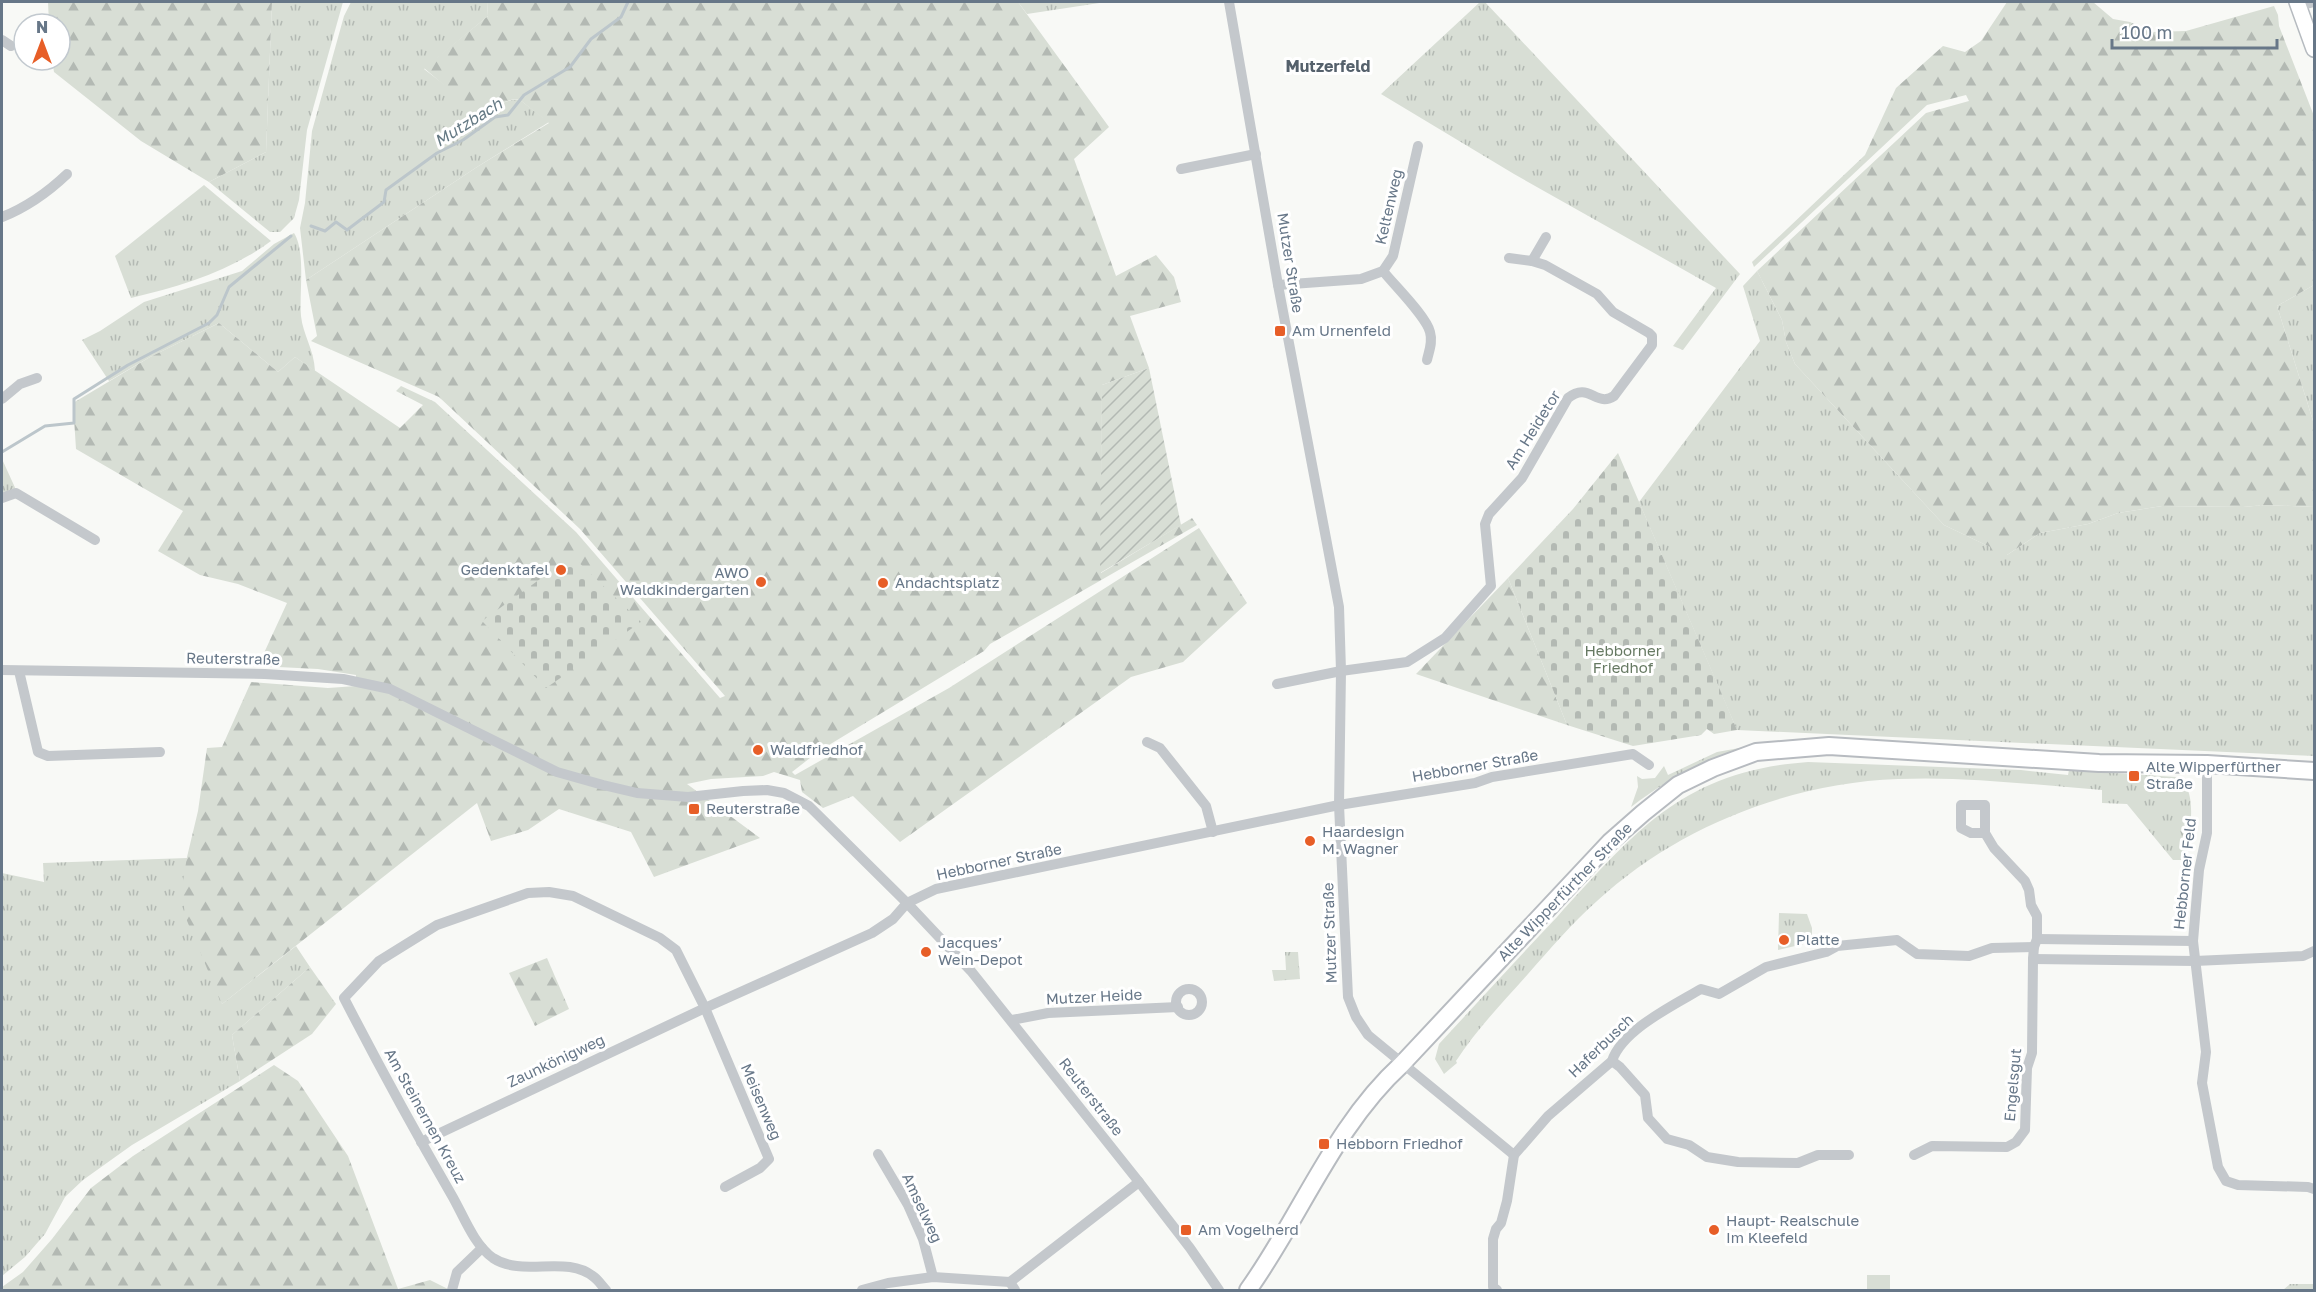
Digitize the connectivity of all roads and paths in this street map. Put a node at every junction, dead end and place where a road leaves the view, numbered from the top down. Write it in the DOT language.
graph roads {
  1 [pos="1229,2"];
  2 [pos="2304,3"];
  3 [pos="2,40"];
  4 [pos="11,46"];
  5 [pos="2314,50"];
  6 [pos="1418,146"];
  7 [pos="1256,154"];
  8 [pos="1181,169"];
  9 [pos="68,174"];
  10 [pos="2,217"];
  11 [pos="1546,237"];
  12 [pos="1509,258"];
  13 [pos="1532,261"];
  14 [pos="1383,271"];
  15 [pos="1278,285"];
  16 [pos="1427,360"];
  17 [pos="38,378"];
  18 [pos="2,399"];
  19 [pos="2,498"];
  20 [pos="95,540"];
  21 [pos="2,670"];
  22 [pos="19,671"];
  23 [pos="1341,671"];
  24 [pos="1277,684"];
  25 [pos="1147,742"];
  26 [pos="160,752"];
  27 [pos="2207,764"];
  28 [pos="1649,765"];
  29 [pos="2314,771"];
  30 [pos="1339,805"];
  31 [pos="1213,832"];
  32 [pos="1985,833"];
  33 [pos="907,903"];
  34 [pos="2193,941"];
  35 [pos="2035,943"];
  36 [pos="2314,951"];
  37 [pos="2033,959"];
  38 [pos="2195,961"];
  39 [pos="1178,1007"];
  40 [pos="705,1008"];
  41 [pos="1012,1020"];
  42 [pos="1612,1061"];
  43 [pos="1402,1064"];
  44 [pos="421,1142"];
  45 [pos="878,1154"];
  46 [pos="1514,1155"];
  47 [pos="1849,1155"];
  48 [pos="1914,1155"];
  49 [pos="1139,1182"];
  50 [pos="725,1186"];
  51 [pos="2314,1190"];
  52 [pos="482,1248"];
  53 [pos="933,1277"];
  54 [pos="1012,1286"];
  55 [pos="452,1290"];
  56 [pos="606,1290"];
  57 [pos="862,1290"];
  58 [pos="1219,1290"];
  59 [pos="1248,1290"];
  60 [pos="1497,1290"];
  1 -- 7 [label="street, Mutzer Straße"];
  2 -- 5 [label="main road"];
  3 -- 4 [label="street"];
  6 -- 14 [label="street, Keltenweg"];
  7 -- 8 [label="street"];
  7 -- 15 [label="street, Mutzer Straße"];
  9 -- 10 [label="street"];
  11 -- 13 [label="street"];
  12 -- 13 [label="street, Am Heidetor"];
  13 -- 23 [label="street, Am Heidetor"];
  14 -- 15 [label="street"];
  14 -- 16 [label="street"];
  15 -- 23 [label="street, Mutzer Straße"];
  17 -- 18 [label="street"];
  19 -- 20 [label="street"];
  21 -- 22 [label="street, Reuterstraße"];
  22 -- 26 [label="street"];
  22 -- 33 [label="street, Reuterstraße"];
  23 -- 24 [label="street"];
  23 -- 30 [label="street, Mutzer Straße"];
  25 -- 31 [label="street"];
  27 -- 29 [label="main road, Alte Wipperfürther Straße"];
  27 -- 34 [label="street, Hebborner Feld"];
  27 -- 43 [label="main road, Alte Wipperfürther Straße"];
  28 -- 30 [label="street, Hebborner Straße"];
  30 -- 31 [label="street, Hebborner Straße"];
  30 -- 43 [label="street, Mutzer Straße"];
  31 -- 33 [label="street, Hebborner Straße"];
  32 -- 35 [label="street, Engelsgut"];
  33 -- 40 [label="street, Hebborner Straße"];
  33 -- 41 [label="street, Reuterstraße"];
  34 -- 35 [label="street, Haferbusch"];
  34 -- 38 [label="street, Hebborner Feld"];
  35 -- 37 [label="street, Engelsgut"];
  35 -- 42 [label="street, Haferbusch"];
  36 -- 38 [label="street"];
  37 -- 38 [label="street"];
  37 -- 48 [label="street, Engelsgut"];
  38 -- 51 [label="street, Hebborner Feld"];
  39 -- 41 [label="street, Mutzer Heide"];
  40 -- 44 [label="street, Zaunkönigweg"];
  40 -- 44 [label="street, Am Steinernen Kreuz"];
  40 -- 50 [label="street, Meisenweg"];
  41 -- 49 [label="street, Reuterstraße"];
  42 -- 46 [label="street, Haferbusch"];
  42 -- 47 [label="street"];
  43 -- 46 [label="street"];
  43 -- 59 [label="main road, Alte Wipperfürther Straße"];
  44 -- 52 [label="street, Am Steinernen Kreuz"];
  45 -- 53 [label="street, Amselweg"];
  46 -- 60 [label="street"];
  49 -- 54 [label="street"];
  49 -- 58 [label="street, Reuterstraße"];
  52 -- 55 [label="street"];
  52 -- 56 [label="street"];
  53 -- 54 [label="street"];
  53 -- 57 [label="street"];
}
